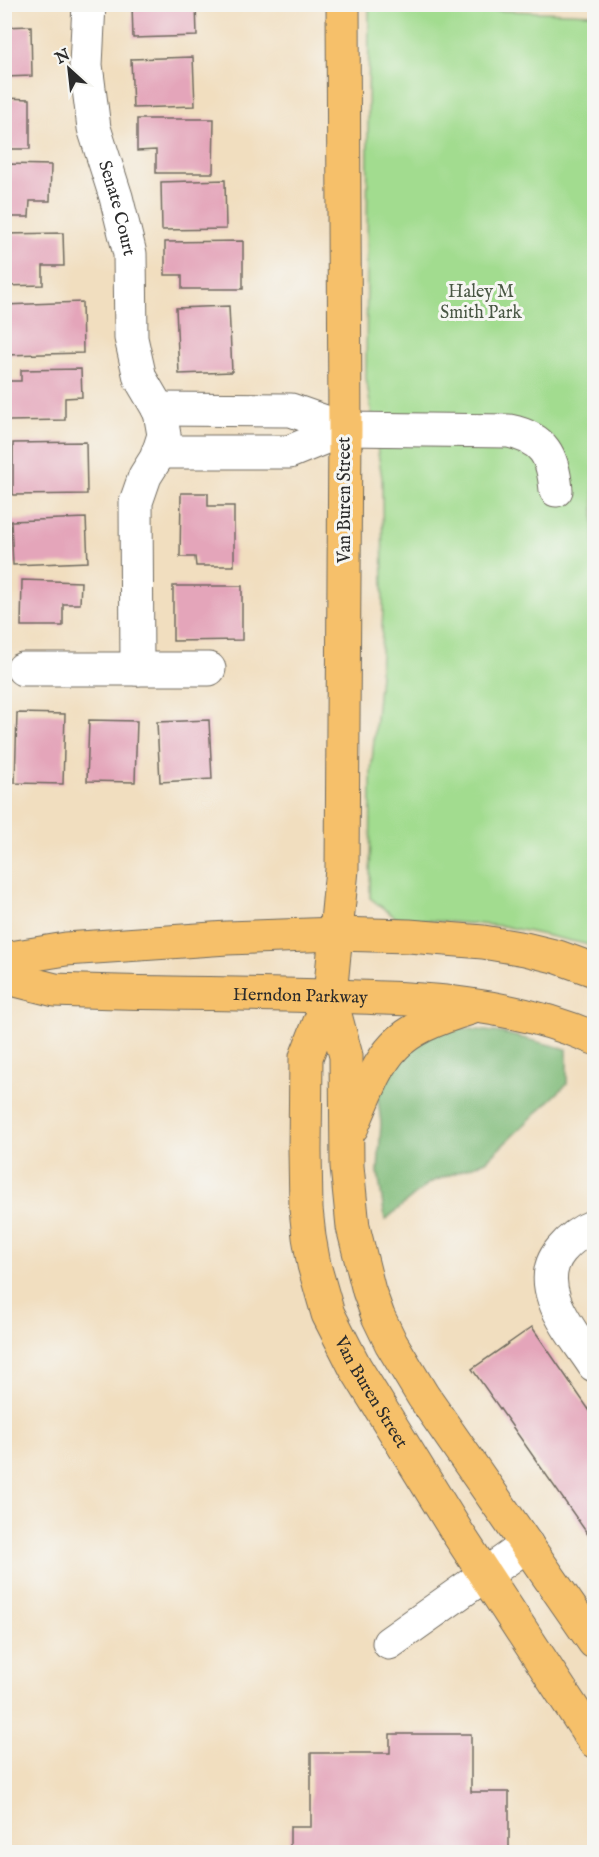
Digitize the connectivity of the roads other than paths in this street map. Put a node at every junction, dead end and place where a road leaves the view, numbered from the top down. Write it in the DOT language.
graph roads {
  1 [pos="89,4"];
  2 [pos="344,4"];
  3 [pos="158,409"];
  4 [pos="345,429"];
  5 [pos="158,453"];
  6 [pos="556,490"];
  7 [pos="23,669"];
  8 [pos="137,669"];
  9 [pos="209,669"];
  10 [pos="336,934"];
  11 [pos="4,959"];
  12 [pos="594,970"];
  13 [pos="4,977"];
  14 [pos="330,996"];
  15 [pos="482,1005"];
  16 [pos="594,1038"];
  17 [pos="346,1143"];
  18 [pos="594,1226"];
  19 [pos="594,1365"];
  20 [pos="527,1545"];
  21 [pos="485,1575"];
  22 [pos="594,1642"];
  23 [pos="389,1643"];
  24 [pos="594,1741"];
  1 -- 3 [label="street, Senate Court"];
  2 -- 4 [label="main road, Van Buren Street"];
  3 -- 4 [label="street"];
  3 -- 5 [label="street, Senate Court"];
  4 -- 5 [label="street"];
  4 -- 6 [label="street"];
  4 -- 10 [label="main road, Van Buren Street"];
  5 -- 8 [label="street, Senate Court"];
  7 -- 8 [label="street"];
  8 -- 9 [label="street"];
  10 -- 11 [label="main road"];
  10 -- 12 [label="main road"];
  10 -- 14 [label="main road, Van Buren Street"];
  13 -- 14 [label="main road, Herndon Parkway"];
  14 -- 15 [label="main road, Herndon Parkway"];
  14 -- 17 [label="main road, Van Buren Street"];
  14 -- 21 [label="main road, Van Buren Street"];
  15 -- 16 [label="main road, Herndon Parkway"];
  15 -- 17 [label="main road"];
  17 -- 20 [label="main road, Van Buren Street"];
  18 -- 19 [label="street"];
  20 -- 21 [label="street"];
  20 -- 22 [label="main road, Van Buren Street"];
  21 -- 23 [label="street"];
  21 -- 24 [label="main road, Van Buren Street"];
}
